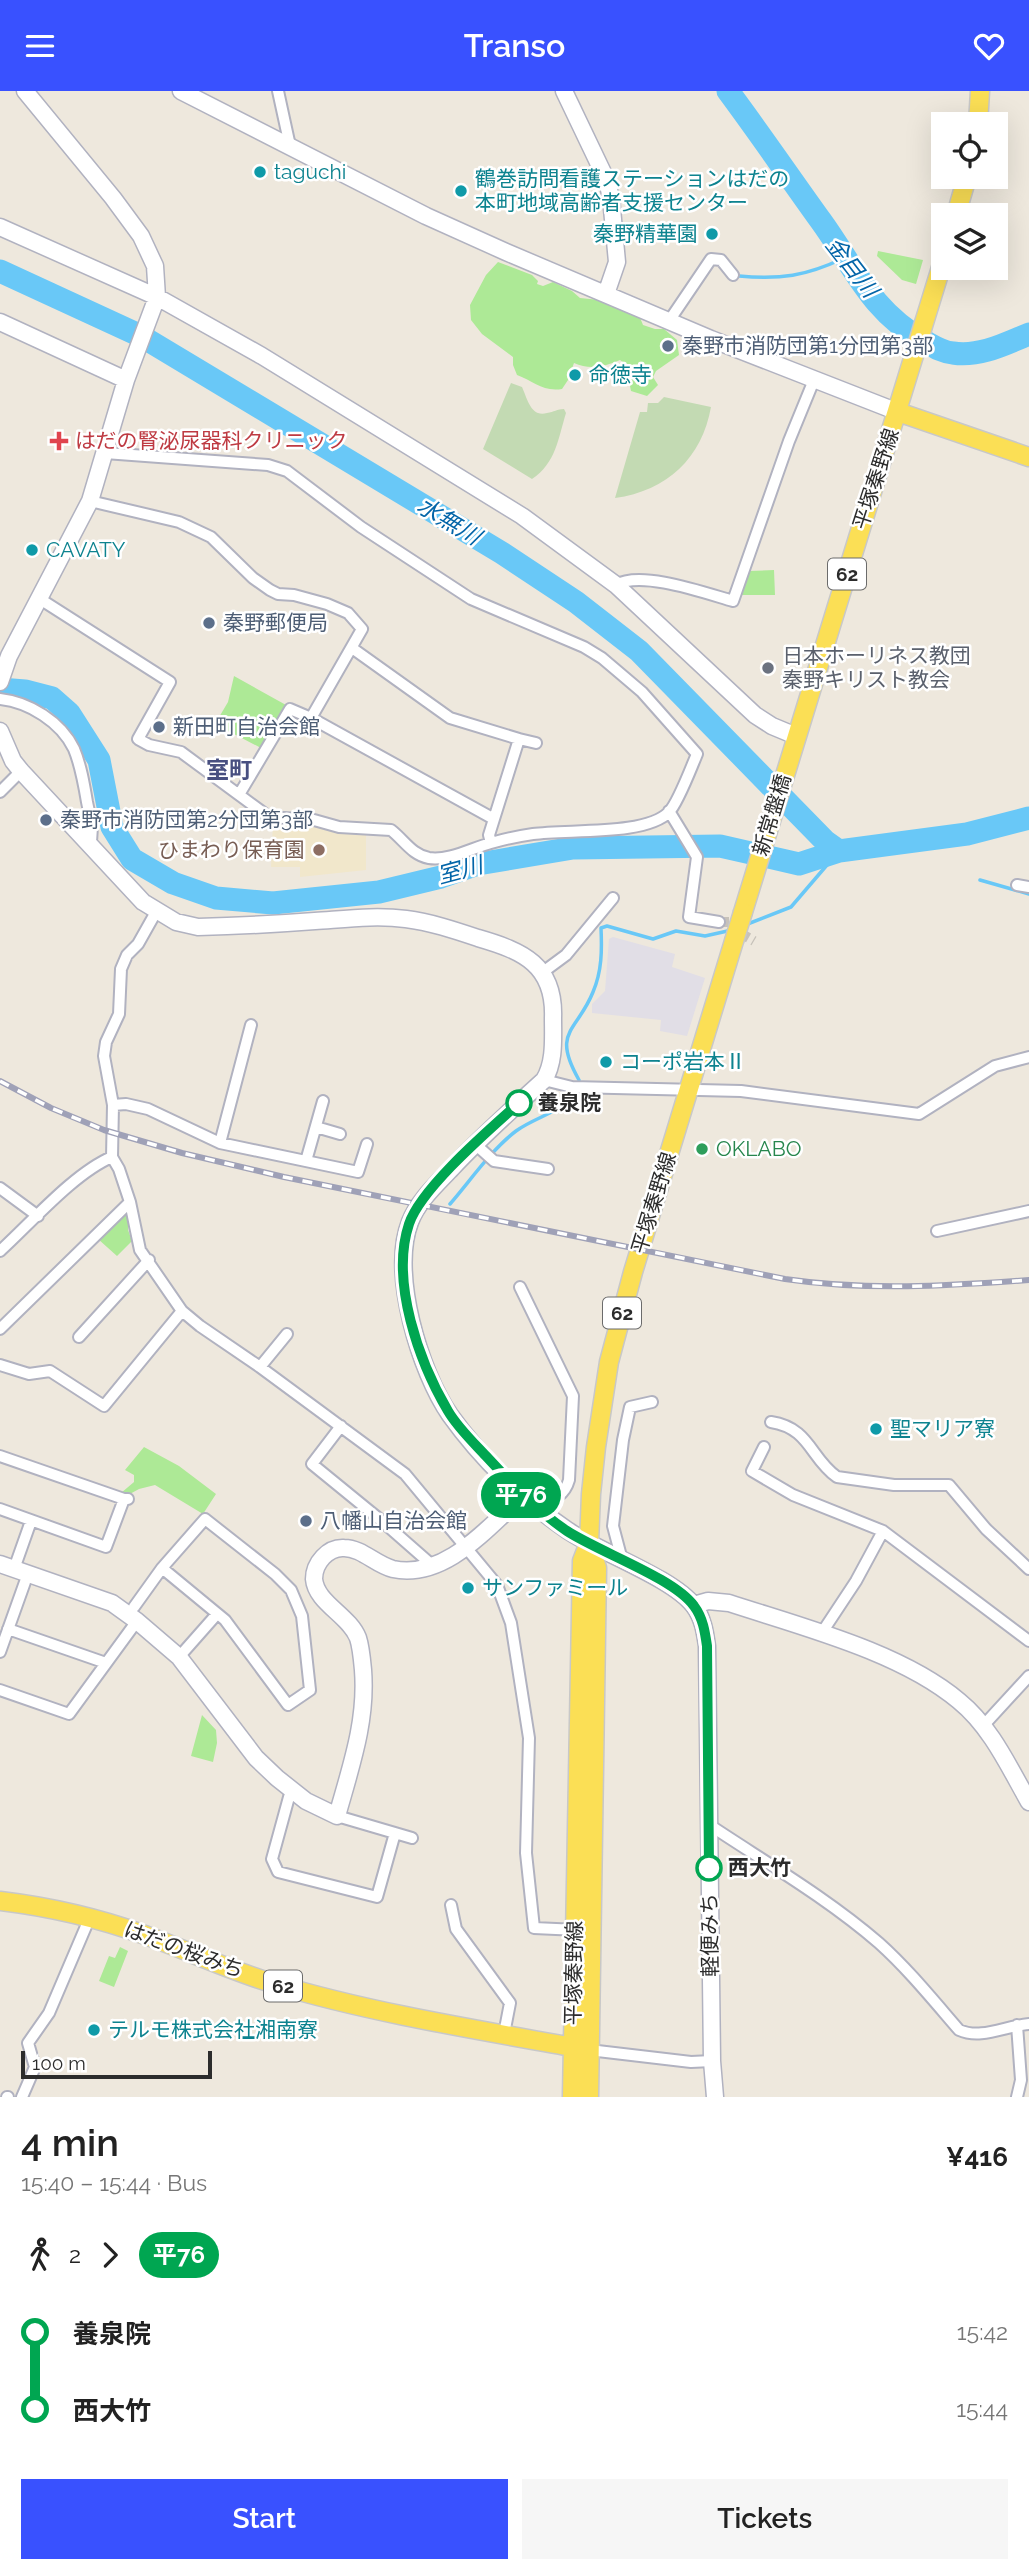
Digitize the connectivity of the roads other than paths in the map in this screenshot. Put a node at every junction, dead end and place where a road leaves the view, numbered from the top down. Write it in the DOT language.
graph roads {
  1 [pos="25,91"];
  2 [pos="181,91"];
  3 [pos="278,91"];
  4 [pos="564,91"];
  5 [pos="980,91"];
  6 [pos="979,112"];
  7 [pos="290,146"];
  8 [pos="0,226"];
  9 [pos="733,275"];
  10 [pos="938,280"];
  11 [pos="606,294"];
  12 [pos="156,299"];
  13 [pos="669,321"];
  14 [pos="0,322"];
  15 [pos="127,377"];
  16 [pos="814,380"];
  17 [pos="898,412"];
  18 [pos="105,453"];
  19 [pos="1029,457"];
  20 [pos="90,501"];
  21 [pos="616,586"];
  22 [pos="40,599"];
  23 [pos="352,648"];
  24 [pos="5,653"];
  25 [pos="1,677"];
  26 [pos="0,699"];
  27 [pos="312,718"];
  28 [pos="0,731"];
  29 [pos="796,736"];
  30 [pos="519,739"];
  31 [pos="536,743"];
  32 [pos="789,759"];
  33 [pos="21,771"];
  34 [pos="0,792"];
  35 [pos="240,793"];
  36 [pos="670,811"];
  37 [pos="494,819"];
  38 [pos="491,843"];
  39 [pos="90,845"];
  40 [pos="755,870"];
  41 [pos="1017,885"];
  42 [pos="1029,887"];
  43 [pos="614,898"];
  44 [pos="156,912"];
  45 [pos="719,922"];
  46 [pos="543,972"];
  47 [pos="251,1025"];
  48 [pos="1029,1058"];
  49 [pos="544,1080"];
  50 [pos="689,1090"];
  51 [pos="323,1101"];
  52 [pos="113,1105"];
  53 [pos="316,1127"];
  54 [pos="340,1134"];
  55 [pos="220,1143"];
  56 [pos="367,1144"];
  57 [pos="485,1153"];
  58 [pos="111,1157"];
  59 [pos="306,1161"];
  60 [pos="548,1169"];
  61 [pos="0,1188"];
  62 [pos="130,1202"];
  63 [pos="1029,1211"];
  64 [pos="38,1216"];
  65 [pos="937,1231"];
  66 [pos="0,1251"];
  67 [pos="149,1260"];
  68 [pos="520,1287"];
  69 [pos="182,1311"];
  70 [pos="0,1329"];
  71 [pos="287,1333"];
  72 [pos="79,1337"];
  73 [pos="0,1365"];
  74 [pos="260,1367"];
  75 [pos="652,1402"];
  76 [pos="771,1422"];
  77 [pos="341,1426"];
  78 [pos="764,1447"];
  79 [pos="0,1456"];
  80 [pos="529,1501"];
  81 [pos="0,1509"];
  82 [pos="32,1521"];
  83 [pos="883,1531"];
  84 [pos="589,1543"];
  85 [pos="464,1547"];
  86 [pos="622,1560"];
  87 [pos="432,1565"];
  88 [pos="7,1566"];
  89 [pos="163,1568"];
  90 [pos="1029,1569"];
  91 [pos="25,1582"];
  92 [pos="694,1605"];
  93 [pos="135,1614"];
  94 [pos="217,1614"];
  95 [pos="8,1629"];
  96 [pos="821,1634"];
  97 [pos="1029,1641"];
  98 [pos="0,1652"];
  99 [pos="179,1657"];
  100 [pos="106,1663"];
  101 [pos="1029,1676"];
  102 [pos="0,1690"];
  103 [pos="983,1726"];
  104 [pos="293,1791"];
  105 [pos="1029,1802"];
  106 [pos="337,1815"];
  107 [pos="708,1824"];
  108 [pos="395,1833"];
  109 [pos="412,1838"];
  110 [pos="0,1901"];
  111 [pos="451,1905"];
  112 [pos="90,1917"];
  113 [pos="583,1930"];
  114 [pos="1029,2024"];
  115 [pos="1017,2025"];
  116 [pos="504,2034"];
  117 [pos="581,2049"];
  118 [pos="712,2061"];
  119 [pos="22,2097"];
  120 [pos="572,2097"];
  121 [pos="589,2097"];
  122 [pos="715,2097"];
  123 [pos="1017,2097"];
  1 -- 12 [label="street"];
  2 -- 7 [label="street"];
  3 -- 7 [label="street"];
  4 -- 11 [label="street"];
  5 -- 6 [label="main road"];
  7 -- 11 [label="street"];
  8 -- 12 [label="street"];
  9 -- 13 [label="street"];
  10 -- 17 [label="main road"];
  11 -- 13 [label="street"];
  12 -- 15 [label="street"];
  12 -- 21 [label="street"];
  13 -- 16 [label="street"];
  14 -- 15 [label="street"];
  15 -- 18 [label="street"];
  16 -- 17 [label="street"];
  16 -- 21 [label="street"];
  17 -- 19 [label="main road, 平塚秦野線"];
  17 -- 29 [label="main road, 平塚秦野線 / 62"];
  18 -- 20 [label="street"];
  18 -- 36 [label="street"];
  20 -- 22 [label="street"];
  20 -- 23 [label="street"];
  21 -- 29 [label="street"];
  22 -- 24 [label="street"];
  22 -- 35 [label="street"];
  23 -- 27 [label="street"];
  23 -- 30 [label="street"];
  24 -- 25 [label="street"];
  26 -- 39 [label="street"];
  27 -- 35 [label="street"];
  27 -- 37 [label="street"];
  28 -- 33 [label="street"];
  29 -- 32 [label="main road, 平塚秦野線 / 62"];
  30 -- 31 [label="street"];
  30 -- 37 [label="street"];
  32 -- 40 [label="main road, 新常盤橋 / 62"];
  33 -- 34 [label="street"];
  33 -- 39 [label="street"];
  35 -- 38 [label="street"];
  36 -- 38 [label="street"];
  36 -- 45 [label="street"];
  37 -- 38 [label="street"];
  39 -- 44 [label="street"];
  40 -- 50 [label="main road, 平塚秦野線 / 62, bridge"];
  41 -- 42 [label="street"];
  43 -- 46 [label="street"];
  44 -- 46 [label="street"];
  44 -- 52 [label="street"];
  46 -- 49 [label="street"];
  47 -- 55 [label="street"];
  48 -- 50 [label="street"];
  49 -- 50 [label="street"];
  49 -- 57 [label="street"];
  50 -- 84 [label="main road, 平塚秦野線 / 62"];
  51 -- 53 [label="street"];
  52 -- 55 [label="street"];
  52 -- 58 [label="street"];
  53 -- 54 [label="street"];
  53 -- 59 [label="street"];
  55 -- 59 [label="street"];
  56 -- 59 [label="street"];
  57 -- 60 [label="street"];
  57 -- 80 [label="street"];
  58 -- 62 [label="street"];
  58 -- 64 [label="street"];
  61 -- 64 [label="street"];
  62 -- 67 [label="street"];
  62 -- 70 [label="street"];
  63 -- 65 [label="street"];
  64 -- 66 [label="street"];
  67 -- 69 [label="street"];
  67 -- 72 [label="street"];
  68 -- 80 [label="street"];
  69 -- 73 [label="street"];
  69 -- 74 [label="street"];
  71 -- 74 [label="street"];
  74 -- 77 [label="street"];
  75 -- 86 [label="street"];
  76 -- 90 [label="street"];
  77 -- 85 [label="street"];
  77 -- 87 [label="street"];
  78 -- 83 [label="street"];
  79 -- 82 [label="street"];
  80 -- 84 [label="street"];
  80 -- 85 [label="street"];
  81 -- 82 [label="street"];
  82 -- 88 [label="street"];
  83 -- 96 [label="street"];
  83 -- 97 [label="street"];
  84 -- 86 [label="street"];
  84 -- 113 [label="main road, 平塚秦野線 / 62"];
  85 -- 87 [label="street"];
  85 -- 113 [label="street"];
  86 -- 92 [label="street"];
  87 -- 106 [label="street"];
  88 -- 93 [label="street"];
  89 -- 93 [label="street"];
  89 -- 94 [label="street"];
  89 -- 94 [label="street"];
  91 -- 95 [label="street"];
  92 -- 96 [label="street"];
  92 -- 107 [label="street, 軽便みち"];
  93 -- 99 [label="street"];
  93 -- 100 [label="street"];
  94 -- 99 [label="street"];
  95 -- 98 [label="street"];
  95 -- 100 [label="street"];
  96 -- 103 [label="street"];
  99 -- 104 [label="street"];
  100 -- 102 [label="street"];
  101 -- 103 [label="street"];
  103 -- 105 [label="street"];
  104 -- 106 [label="street"];
  104 -- 108 [label="street"];
  106 -- 108 [label="street"];
  107 -- 115 [label="street"];
  107 -- 118 [label="street, 軽便みち"];
  108 -- 109 [label="street"];
  110 -- 112 [label="main road, はだの桜みち / 62"];
  111 -- 116 [label="street"];
  112 -- 116 [label="main road, はだの桜みち / 62"];
  112 -- 119 [label="street"];
  113 -- 117 [label="main road, 平塚秦野線 / 62"];
  114 -- 115 [label="street"];
  115 -- 123 [label="street"];
  116 -- 117 [label="main road, はだの桜みち / 62"];
  117 -- 118 [label="street"];
  117 -- 120 [label="main road"];
  117 -- 121 [label="main road"];
  118 -- 122 [label="street, 軽便みち"];
}
